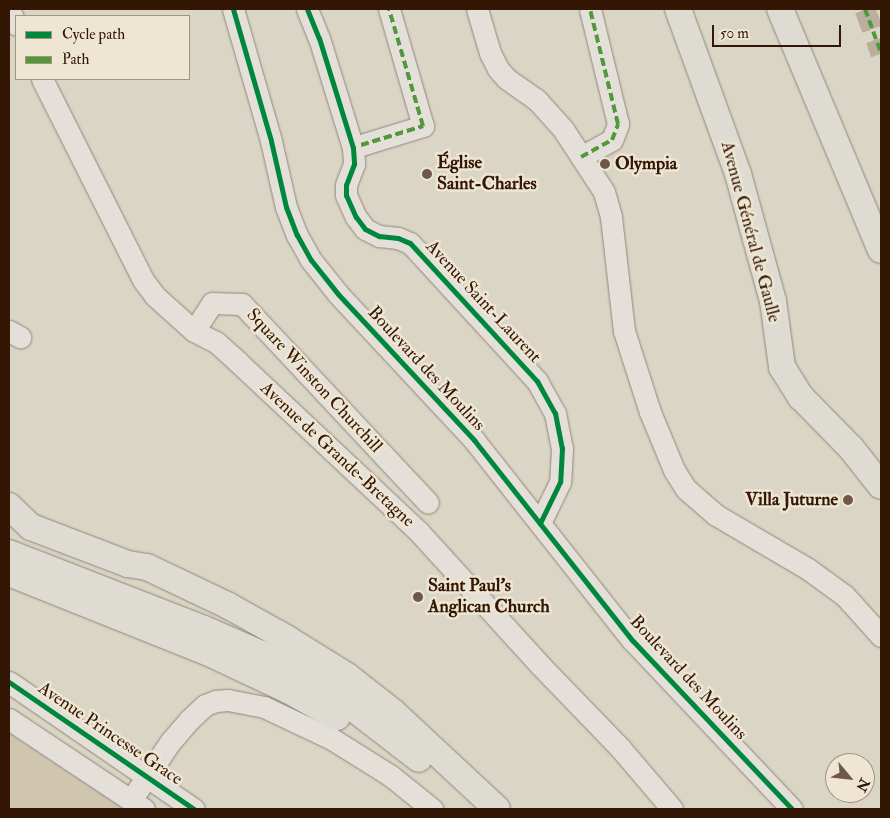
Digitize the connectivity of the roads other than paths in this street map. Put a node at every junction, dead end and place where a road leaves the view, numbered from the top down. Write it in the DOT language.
graph roads {
  1 [pos="9,9"];
  2 [pos="233,9"];
  3 [pos="307,9"];
  4 [pos="388,9"];
  5 [pos="477,9"];
  6 [pos="590,9"];
  7 [pos="678,9"];
  8 [pos="780,9"];
  9 [pos="15,23"];
  10 [pos="42,80"];
  11 [pos="361,145"];
  12 [pos="581,157"];
  13 [pos="881,250"];
  14 [pos="194,331"];
  15 [pos="881,486"];
  16 [pos="428,503"];
  17 [pos="9,506"];
  18 [pos="540,523"];
  19 [pos="9,554"];
  20 [pos="9,573"];
  21 [pos="881,636"];
  22 [pos="9,682"];
  23 [pos="9,720"];
  24 [pos="416,756"];
  25 [pos="148,776"];
  26 [pos="167,790"];
  27 [pos="138,805"];
  28 [pos="153,809"];
  29 [pos="194,809"];
  30 [pos="432,809"];
  31 [pos="474,809"];
  32 [pos="497,809"];
  33 [pos="672,809"];
  34 [pos="792,809"];
  1 -- 9 [label="street"];
  2 -- 18 [label="street, Boulevard des Moulins"];
  3 -- 18 [label="street, Avenue Saint-Laurent"];
  4 -- 11 [label="street"];
  5 -- 12 [label="street"];
  6 -- 12 [label="street"];
  7 -- 15 [label="main road, Avenue Général de Gaulle"];
  8 -- 13 [label="main road"];
  10 -- 14 [label="street, Avenue de Grande-Bretagne"];
  12 -- 21 [label="street"];
  14 -- 16 [label="street, Square Winston Churchill"];
  14 -- 33 [label="street, Avenue de Grande-Bretagne"];
  17 -- 32 [label="main road"];
  18 -- 34 [label="street, Boulevard des Moulins"];
  19 -- 24 [label="main road"];
  20 -- 24 [label="main road"];
  22 -- 25 [label="street, Avenue Princesse Grace"];
  23 -- 27 [label="street"];
  24 -- 31 [label="main road"];
  25 -- 26 [label="street, Avenue Princesse Grace"];
  25 -- 27 [label="street"];
  25 -- 30 [label="street"];
  26 -- 28 [label="street, Avenue Princesse Grace"];
  26 -- 29 [label="street, Avenue Princesse Grace"];
}
